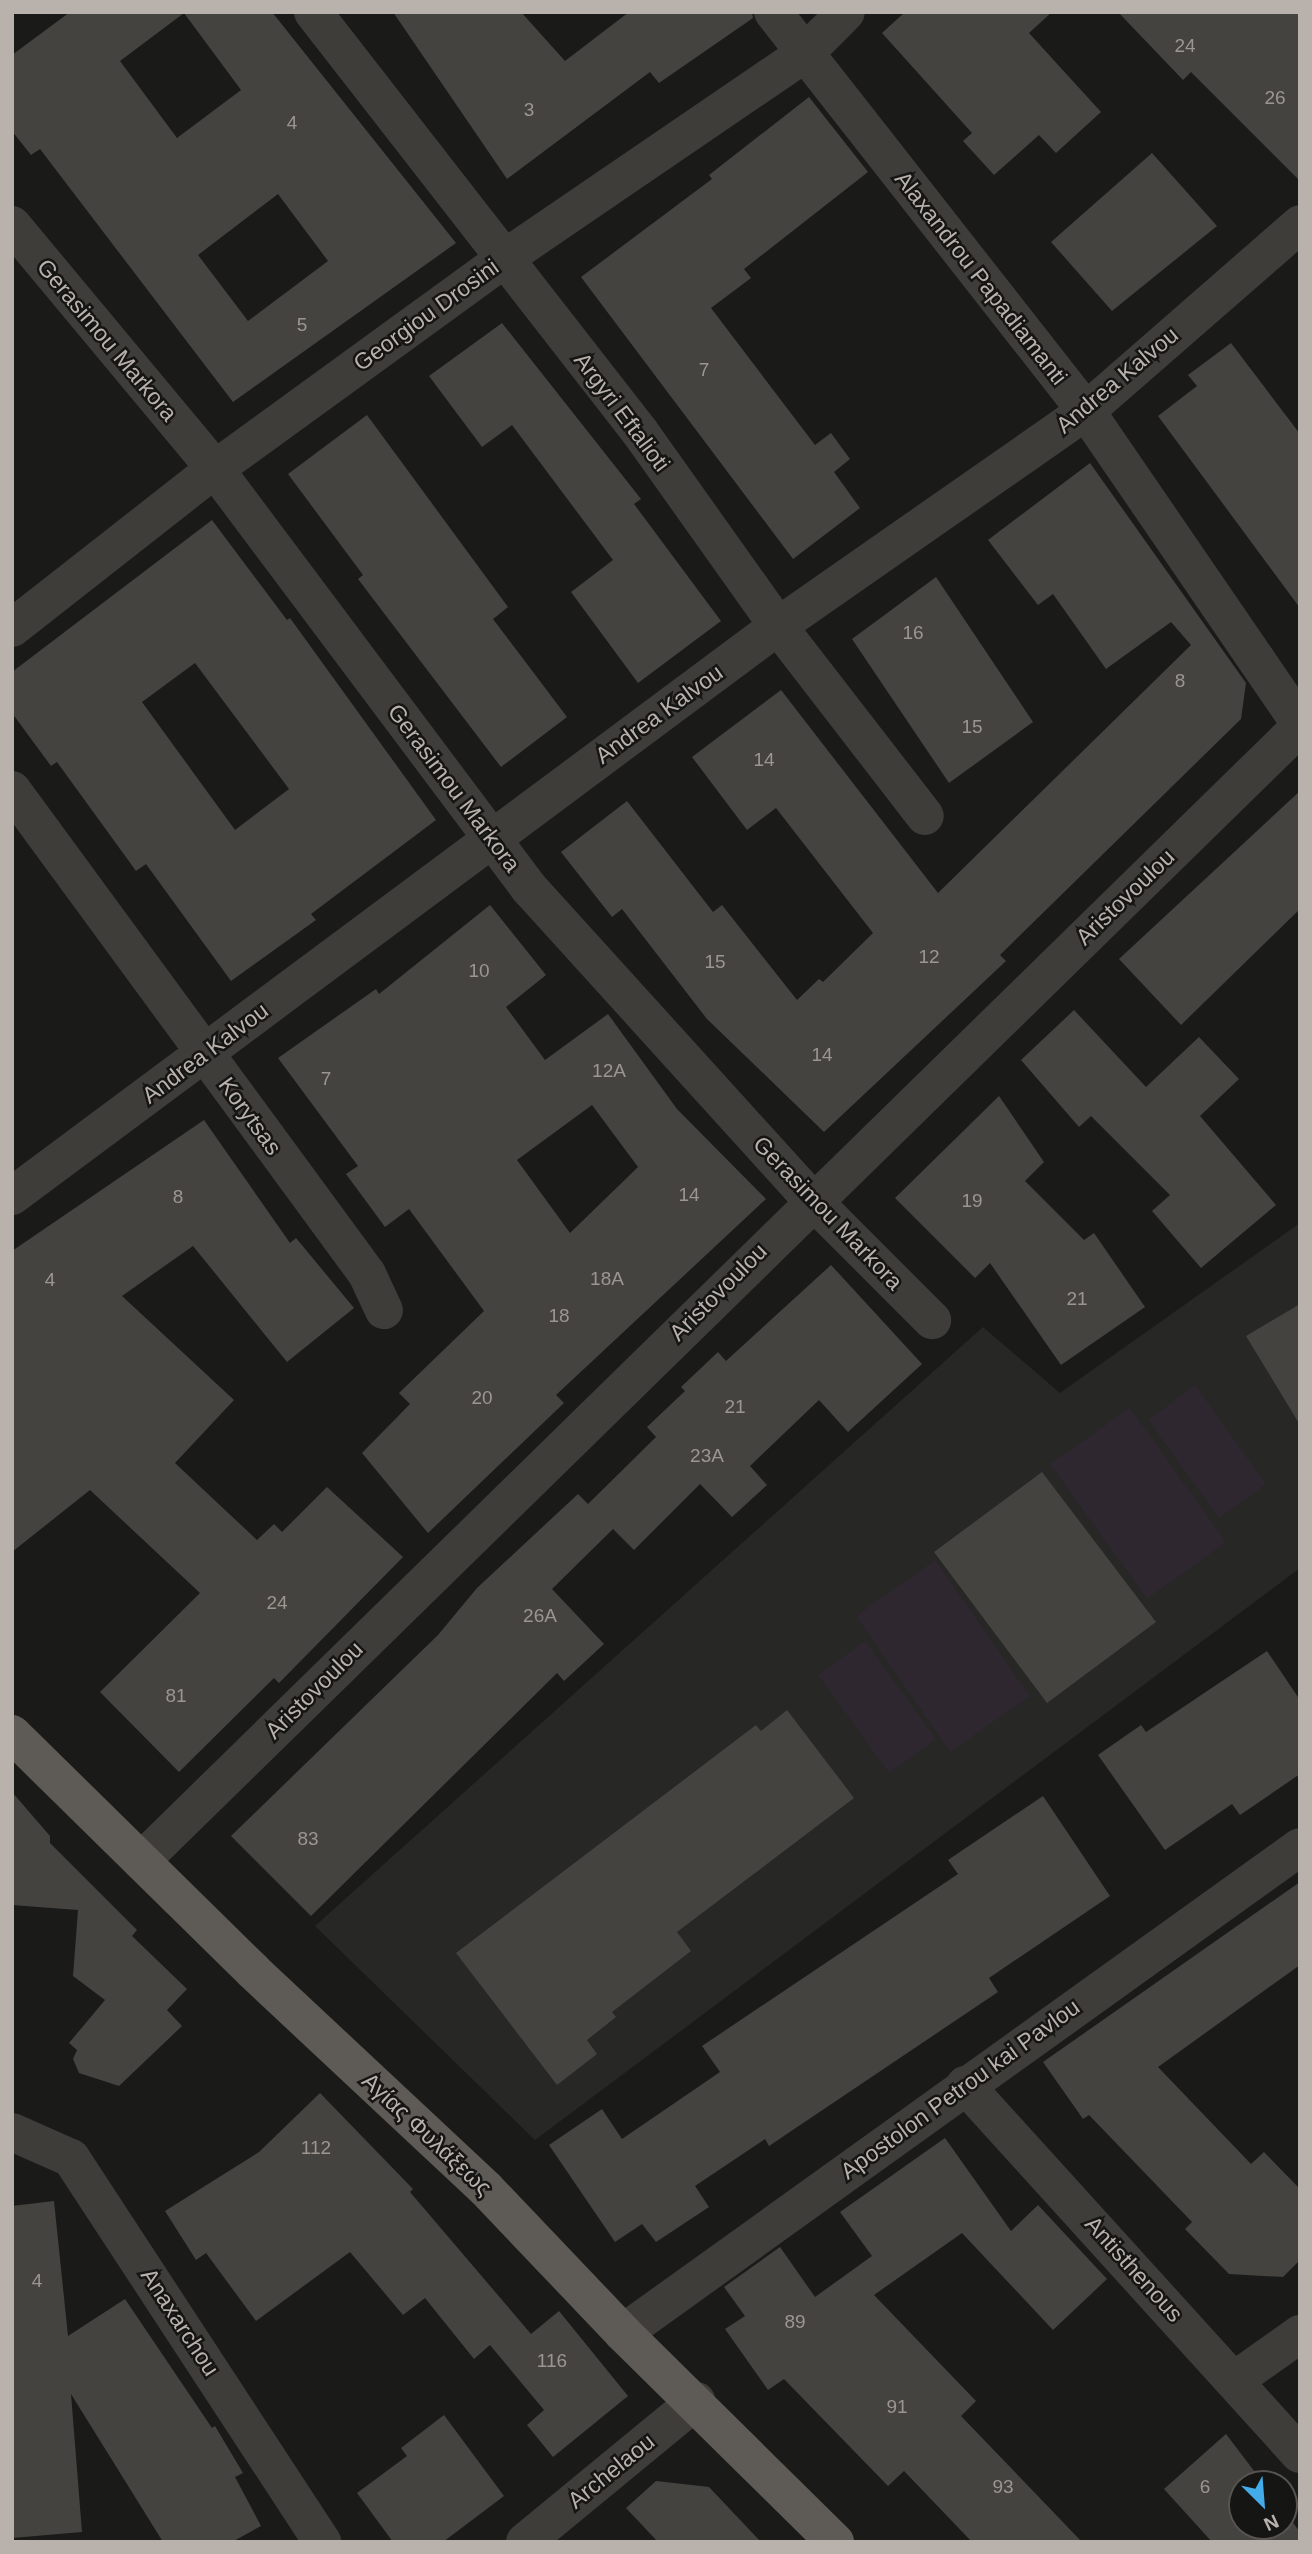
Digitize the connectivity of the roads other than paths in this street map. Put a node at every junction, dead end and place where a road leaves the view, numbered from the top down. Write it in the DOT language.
graph roads {
  1 [pos="313,12"];
  2 [pos="773,12"];
  3 [pos="846,12"];
  4 [pos="804,54"];
  5 [pos="1300,224"];
  6 [pos="12,225"];
  7 [pos="505,258"];
  8 [pos="1086,411"];
  9 [pos="215,469"];
  10 [pos="778,626"];
  11 [pos="12,628"];
  12 [pos="1300,725"];
  13 [pos="12,790"];
  14 [pos="925,816"];
  15 [pos="491,838"];
  16 [pos="204,1054"];
  17 [pos="12,1196"];
  18 [pos="812,1200"];
  19 [pos="384,1310"];
  20 [pos="932,1320"];
  21 [pos="12,1734"];
  22 [pos="1300,1847"];
  23 [pos="141,1861"];
  24 [pos="965,2085"];
  25 [pos="12,2132"];
  26 [pos="623,2333"];
  27 [pos="1300,2334"];
  28 [pos="1235,2379"];
  29 [pos="696,2401"];
  30 [pos="1300,2454"];
  31 [pos="322,2542"];
  32 [pos="525,2542"];
  33 [pos="835,2542"];
  1 -- 7 [label="street, Argyri Eftalioti"];
  2 -- 4 [label="street, Alaxandrou Papadiamanti"];
  3 -- 4 [label="street, Georgiou Drosini"];
  4 -- 7 [label="street, Georgiou Drosini"];
  4 -- 8 [label="street, Alaxandrou Papadiamanti"];
  5 -- 8 [label="street, Andrea Kalvou"];
  6 -- 9 [label="street, Gerasimou Markora"];
  7 -- 9 [label="street, Georgiou Drosini"];
  7 -- 10 [label="street, Argyri Eftalioti"];
  8 -- 10 [label="street, Andrea Kalvou"];
  8 -- 12 [label="street, Alaxandrou Papadiamanti"];
  9 -- 11 [label="street, Georgiou Drosini"];
  9 -- 15 [label="street, Gerasimou Markora"];
  10 -- 14 [label="street, Argyri Eftalioti"];
  10 -- 15 [label="street, Andrea Kalvou"];
  12 -- 18 [label="street, Aristovoulou"];
  13 -- 16 [label="street, Korytsas"];
  15 -- 16 [label="street, Andrea Kalvou"];
  15 -- 18 [label="street, Gerasimou Markora"];
  16 -- 17 [label="street, Andrea Kalvou"];
  16 -- 19 [label="street, Korytsas"];
  18 -- 20 [label="street, Gerasimou Markora"];
  18 -- 23 [label="street, Aristovoulou"];
  21 -- 23 [label="main road, Αγίας Φυλάξεως"];
  22 -- 24 [label="street, Apostolon Petrou kai Pavlou"];
  23 -- 26 [label="main road, Αγίας Φυλάξεως"];
  24 -- 26 [label="street, Apostolon Petrou kai Pavlou"];
  24 -- 28 [label="street, Antisthenous"];
  25 -- 31 [label="street, Anaxarchou"];
  26 -- 29 [label="main road, Αγίας Φυλάξεως"];
  27 -- 28 [label="street"];
  28 -- 30 [label="street, Antisthenous"];
  29 -- 32 [label="street, Archelaou"];
  29 -- 33 [label="main road, Αγίας Φυλάξεως"];
}
